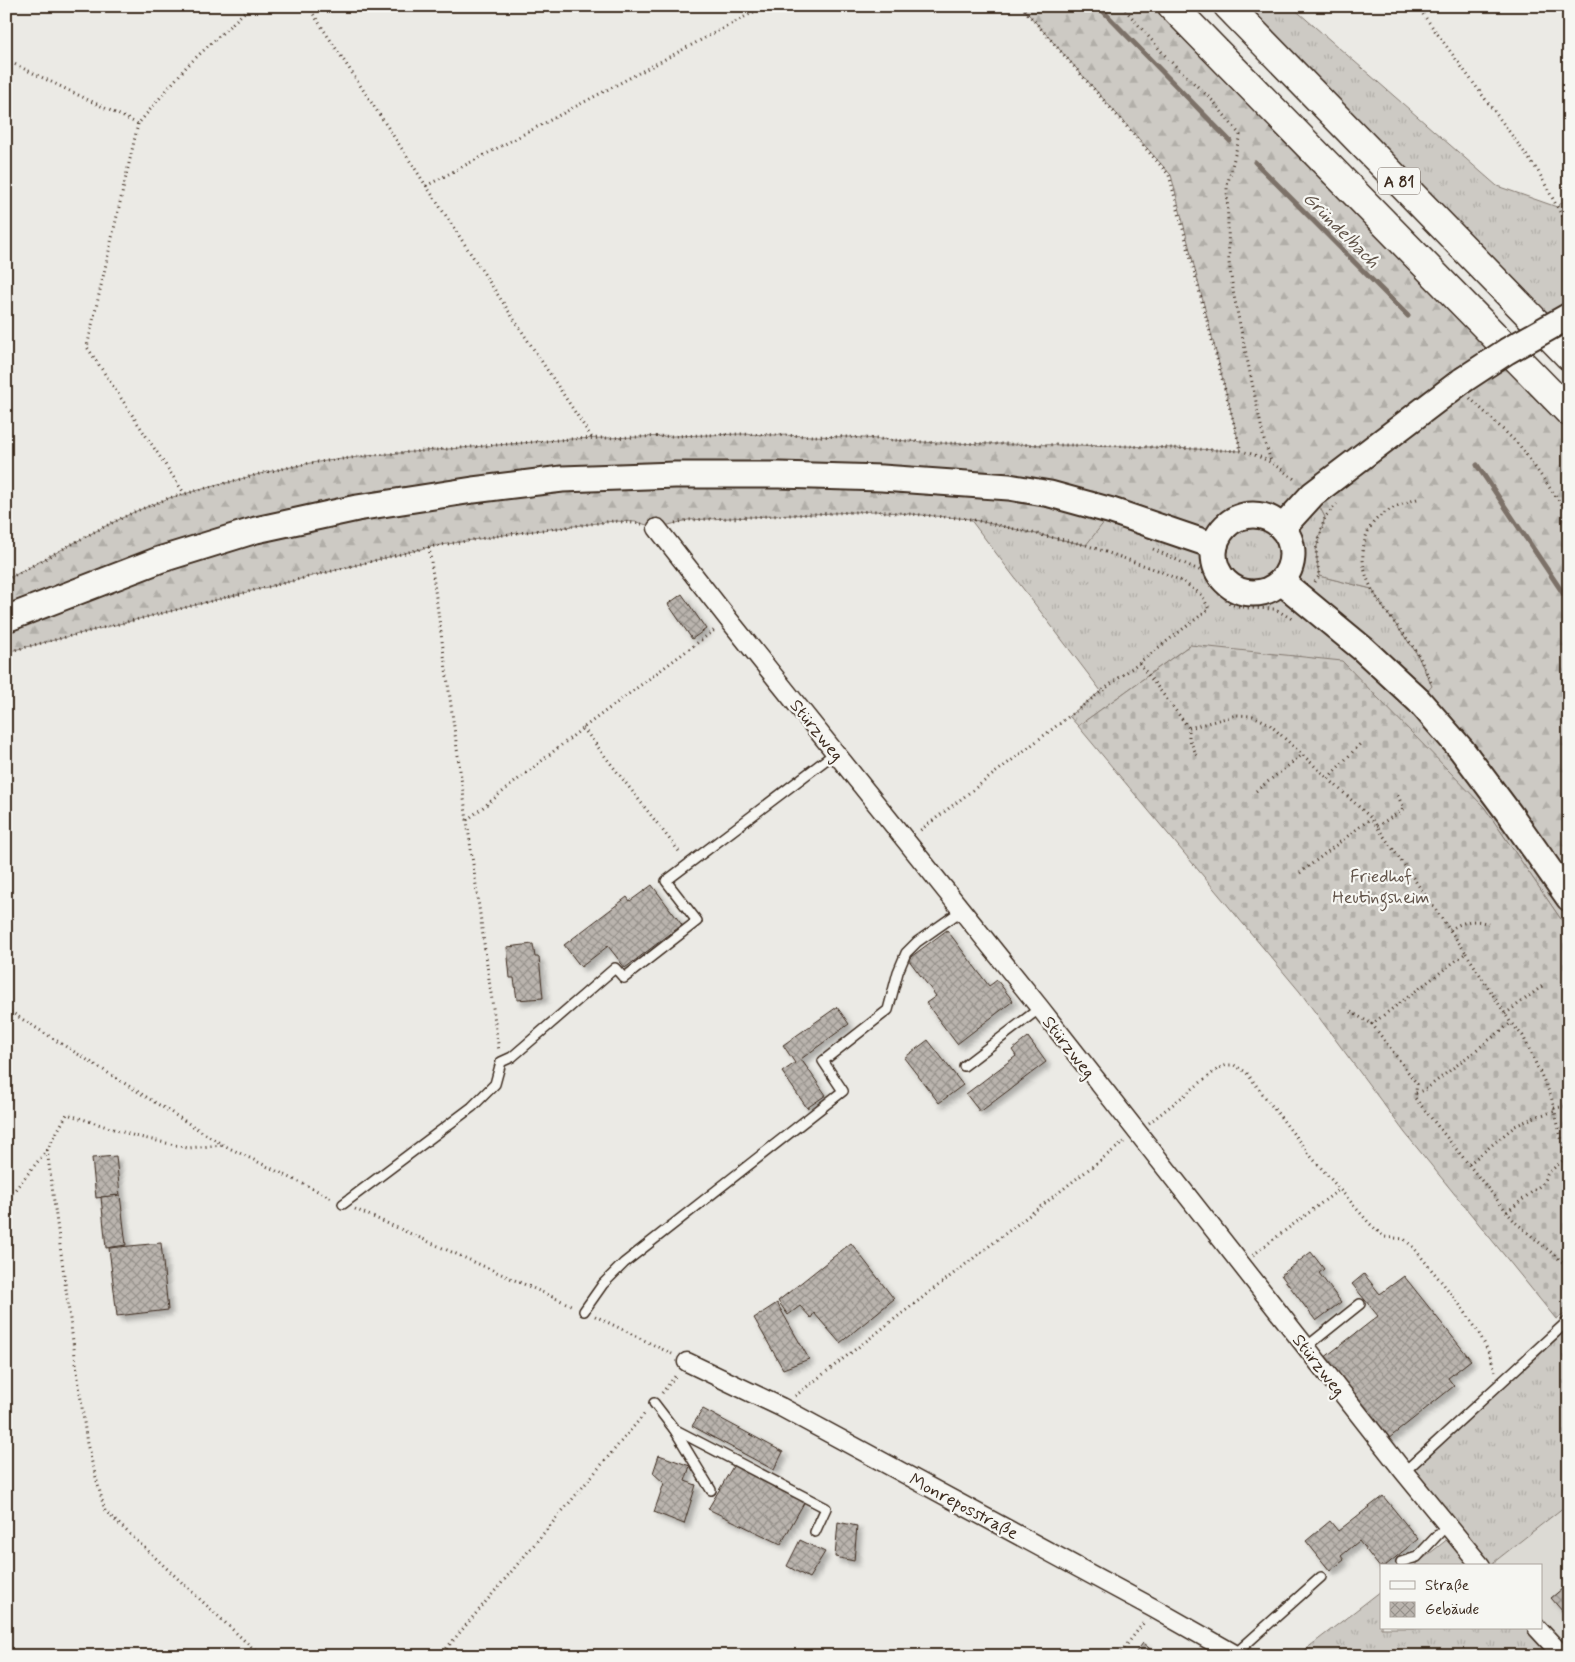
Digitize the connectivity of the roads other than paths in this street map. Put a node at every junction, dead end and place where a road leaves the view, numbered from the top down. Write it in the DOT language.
graph roads {
  1 [pos="1172,6"];
  2 [pos="1228,6"];
  3 [pos="1569,316"];
  4 [pos="1569,356"];
  5 [pos="1569,412"];
  6 [pos="657,528"];
  7 [pos="1282,528"];
  8 [pos="1215,546"];
  9 [pos="1282,582"];
  10 [pos="6,619"];
  11 [pos="835,752"];
  12 [pos="1569,898"];
  13 [pos="961,911"];
  14 [pos="1040,1008"];
  15 [pos="964,1066"];
  16 [pos="343,1204"];
  17 [pos="1360,1304"];
  18 [pos="584,1311"];
  19 [pos="1569,1320"];
  20 [pos="1305,1348"];
  21 [pos="687,1362"];
  22 [pos="654,1403"];
  23 [pos="674,1429"];
  24 [pos="1404,1472"];
  25 [pos="710,1490"];
  26 [pos="1446,1526"];
  27 [pos="815,1532"];
  28 [pos="1401,1562"];
  29 [pos="1479,1564"];
  30 [pos="1321,1577"];
  31 [pos="1539,1630"];
  32 [pos="1237,1655"];
  33 [pos="1563,1656"];
  1 -- 5 [label="highway, A 81"];
  2 -- 4 [label="highway, A 81"];
  3 -- 7 [label="main road, bridge"];
  6 -- 11 [label="street, Stürzweg"];
  7 -- 8 [label="main road"];
  7 -- 9 [label="main road"];
  8 -- 9 [label="main road"];
  8 -- 10 [label="main road"];
  9 -- 12 [label="main road"];
  11 -- 13 [label="street, Stürzweg"];
  11 -- 16 [label="lane"];
  13 -- 14 [label="street, Stürzweg"];
  13 -- 18 [label="lane"];
  14 -- 15 [label="lane"];
  14 -- 20 [label="street, Stürzweg"];
  17 -- 20 [label="lane"];
  19 -- 24 [label="lane"];
  20 -- 24 [label="street, Stürzweg"];
  21 -- 32 [label="street, Monreposstraße"];
  22 -- 23 [label="lane"];
  23 -- 25 [label="lane"];
  23 -- 27 [label="lane"];
  24 -- 26 [label="street, Stürzweg"];
  26 -- 28 [label="lane"];
  26 -- 29 [label="street, Stürzweg"];
  30 -- 32 [label="lane"];
  31 -- 33 [label="street"];
}
